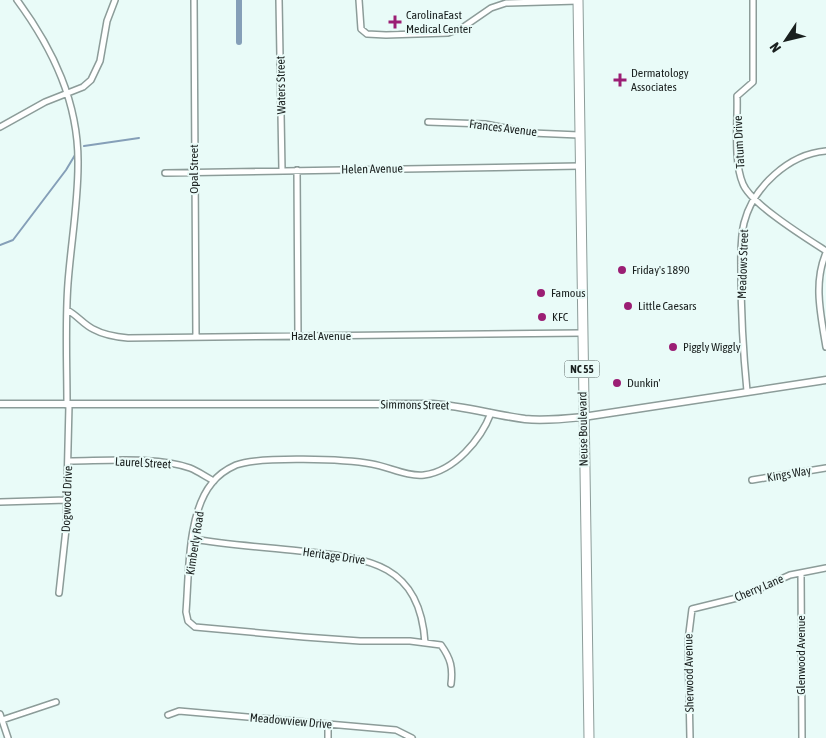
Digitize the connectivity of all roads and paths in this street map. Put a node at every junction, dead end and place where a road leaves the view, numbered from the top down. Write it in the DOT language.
graph roads {
  1 [pos="17,0"];
  2 [pos="115,0"];
  3 [pos="194,0"];
  4 [pos="279,0"];
  5 [pos="359,0"];
  6 [pos="578,0"];
  7 [pos="753,0"];
  8 [pos="67,93"];
  9 [pos="428,122"];
  10 [pos="0,127"];
  11 [pos="579,134"];
  12 [pos="826,151"];
  13 [pos="580,166"];
  14 [pos="282,170"];
  15 [pos="298,170"];
  16 [pos="165,172"];
  17 [pos="194,172"];
  18 [pos="755,200"];
  19 [pos="826,252"];
  20 [pos="67,310"];
  21 [pos="582,332"];
  22 [pos="196,337"];
  23 [pos="298,337"];
  24 [pos="826,347"];
  25 [pos="826,380"];
  26 [pos="747,391"];
  27 [pos="0,404"];
  28 [pos="68,405"];
  29 [pos="491,413"];
  30 [pos="583,417"];
  31 [pos="69,461"];
  32 [pos="826,468"];
  33 [pos="752,480"];
  34 [pos="214,481"];
  35 [pos="67,500"];
  36 [pos="0,502"];
  37 [pos="193,539"];
  38 [pos="826,568"];
  39 [pos="801,573"];
  40 [pos="59,593"];
  41 [pos="692,609"];
  42 [pos="425,643"];
  43 [pos="451,684"];
  44 [pos="56,702"];
  45 [pos="168,715"];
  46 [pos="1,717"];
  47 [pos="328,724"];
  48 [pos="8,738"];
  49 [pos="328,738"];
  50 [pos="412,738"];
  51 [pos="589,738"];
  52 [pos="690,738"];
  53 [pos="802,738"];
  1 -- 8 [label="street"];
  2 -- 8 [label="street"];
  3 -- 17 [label="street, Opal Street"];
  4 -- 14 [label="street, Waters Street"];
  5 -- 6 [label="street"];
  6 -- 11 [label="main road, Neuse Boulevard / NC 55"];
  7 -- 18 [label="street, Tatum Drive"];
  8 -- 10 [label="street"];
  8 -- 20 [label="street"];
  9 -- 11 [label="street, Frances Avenue"];
  11 -- 13 [label="main road, Neuse Boulevard / NC 55"];
  12 -- 18 [label="street, Meadows Street"];
  13 -- 15 [label="street, Helen Avenue"];
  13 -- 21 [label="main road, Neuse Boulevard / NC 55"];
  14 -- 15 [label="street, Helen Avenue"];
  14 -- 17 [label="street, Helen Avenue"];
  15 -- 23 [label="street"];
  16 -- 17 [label="street, Helen Avenue"];
  17 -- 22 [label="street, Opal Street"];
  18 -- 19 [label="street, Tatum Drive"];
  18 -- 26 [label="street, Meadows Street"];
  19 -- 24 [label="street"];
  20 -- 22 [label="street, Hazel Avenue"];
  20 -- 28 [label="street"];
  21 -- 23 [label="street, Hazel Avenue"];
  21 -- 30 [label="main road, Neuse Boulevard / NC 55"];
  22 -- 23 [label="street, Hazel Avenue"];
  25 -- 26 [label="street, Simmons Street"];
  26 -- 30 [label="street, Simmons Street"];
  27 -- 28 [label="street, Simmons Street"];
  28 -- 29 [label="street, Simmons Street"];
  28 -- 31 [label="street, Dogwood Drive"];
  29 -- 30 [label="street, Simmons Street"];
  29 -- 34 [label="street, Kimberly Road"];
  30 -- 51 [label="main road, Neuse Boulevard / NC 55"];
  31 -- 34 [label="street, Laurel Street"];
  31 -- 35 [label="street, Dogwood Drive"];
  32 -- 33 [label="street, Kings Way"];
  34 -- 37 [label="street, Kimberly Road"];
  35 -- 36 [label="street"];
  35 -- 40 [label="street, Dogwood Drive"];
  37 -- 42 [label="street, Heritage Drive"];
  37 -- 42 [label="street, Kimberly Road"];
  38 -- 39 [label="street, Cherry Lane"];
  39 -- 41 [label="street, Cherry Lane"];
  39 -- 53 [label="street, Glenwood Avenue"];
  41 -- 52 [label="street, Sherwood Avenue"];
  42 -- 43 [label="street"];
  44 -- 46 [label="street"];
  45 -- 47 [label="street, Meadowview Drive"];
  46 -- 48 [label="street"];
  47 -- 49 [label="street"];
  47 -- 50 [label="street, Meadowview Drive"];
}
